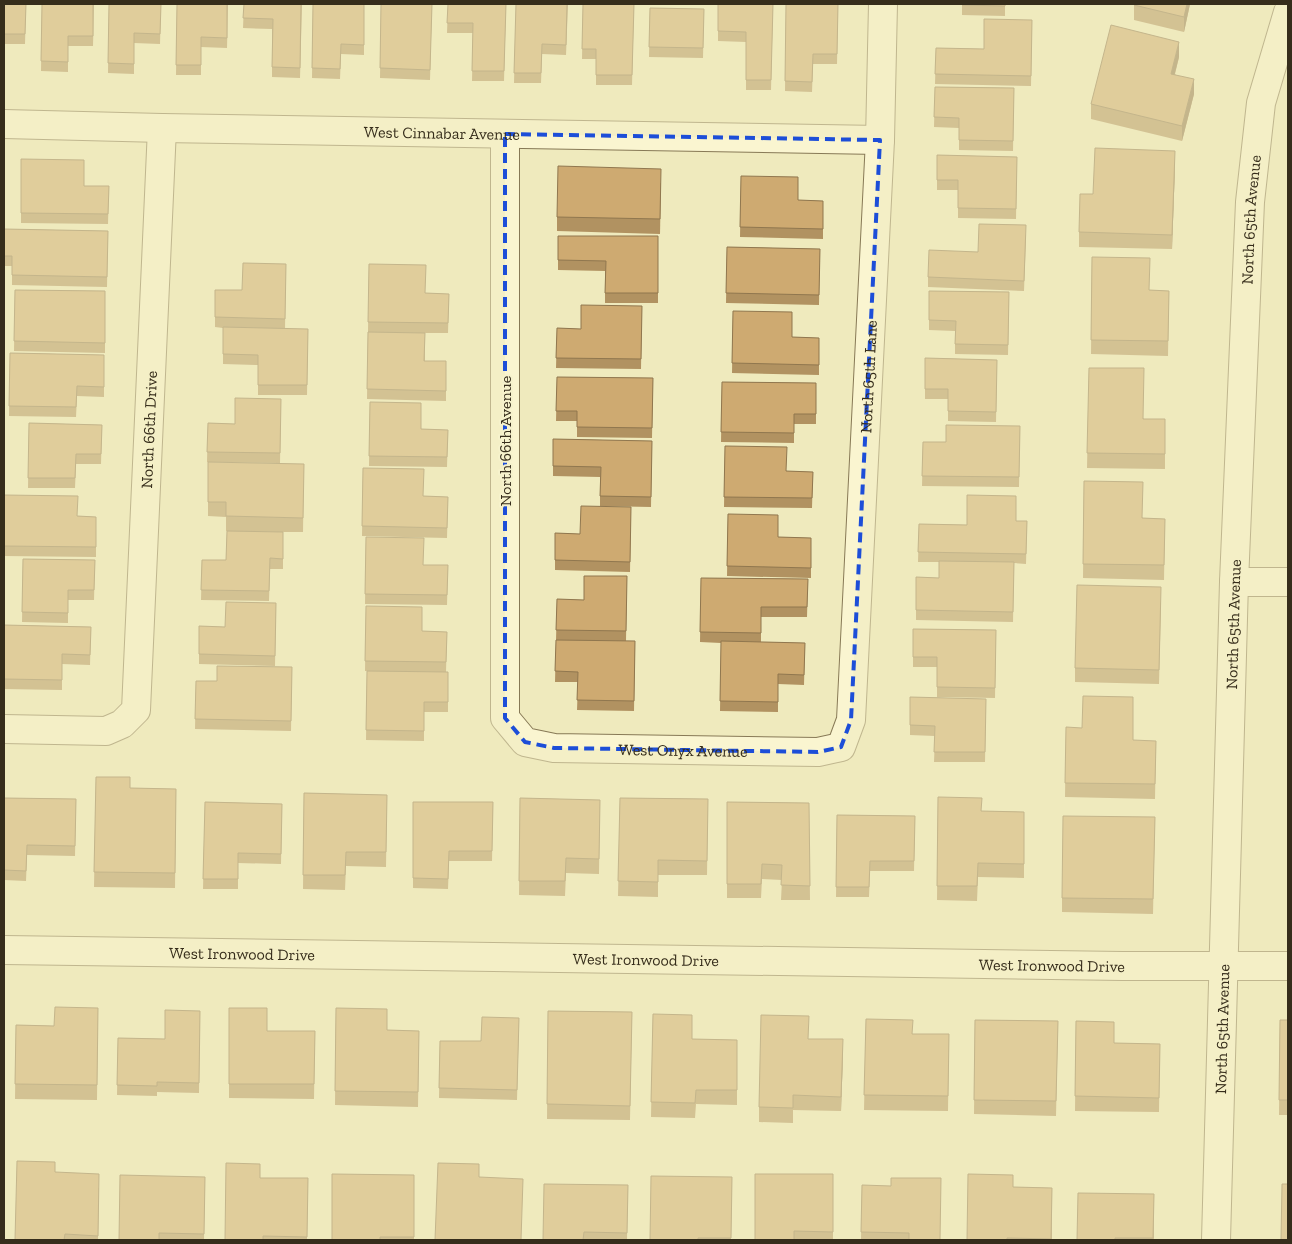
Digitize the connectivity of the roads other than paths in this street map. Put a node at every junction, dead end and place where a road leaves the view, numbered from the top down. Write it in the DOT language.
graph roads {
  1 [pos="883,4"];
  2 [pos="1288,12"];
  3 [pos="4,124"];
  4 [pos="162,128"];
  5 [pos="505,134"];
  6 [pos="880,140"];
  7 [pos="1234,582"];
  8 [pos="1288,582"];
  9 [pos="4,729"];
  10 [pos="525,742"];
  11 [pos="841,747"];
  12 [pos="4,950"];
  13 [pos="1224,966"];
  14 [pos="1288,966"];
  15 [pos="1216,1240"];
  1 -- 6 [label="street, North 65th Lane"];
  2 -- 7 [label="street, North 65th Avenue"];
  3 -- 4 [label="street, West Cinnabar Avenue"];
  4 -- 5 [label="street, West Cinnabar Avenue"];
  4 -- 9 [label="street, North 66th Drive"];
  5 -- 6 [label="street, West Cinnabar Avenue"];
  5 -- 10 [label="street, North 66th Avenue"];
  6 -- 11 [label="street, North 65th Lane"];
  7 -- 8 [label="street"];
  7 -- 13 [label="street, North 65th Avenue"];
  10 -- 11 [label="street, West Onyx Avenue"];
  12 -- 13 [label="street, West Ironwood Drive"];
  13 -- 14 [label="street, West Ironwood Drive"];
  13 -- 15 [label="street, North 65th Avenue"];
}
